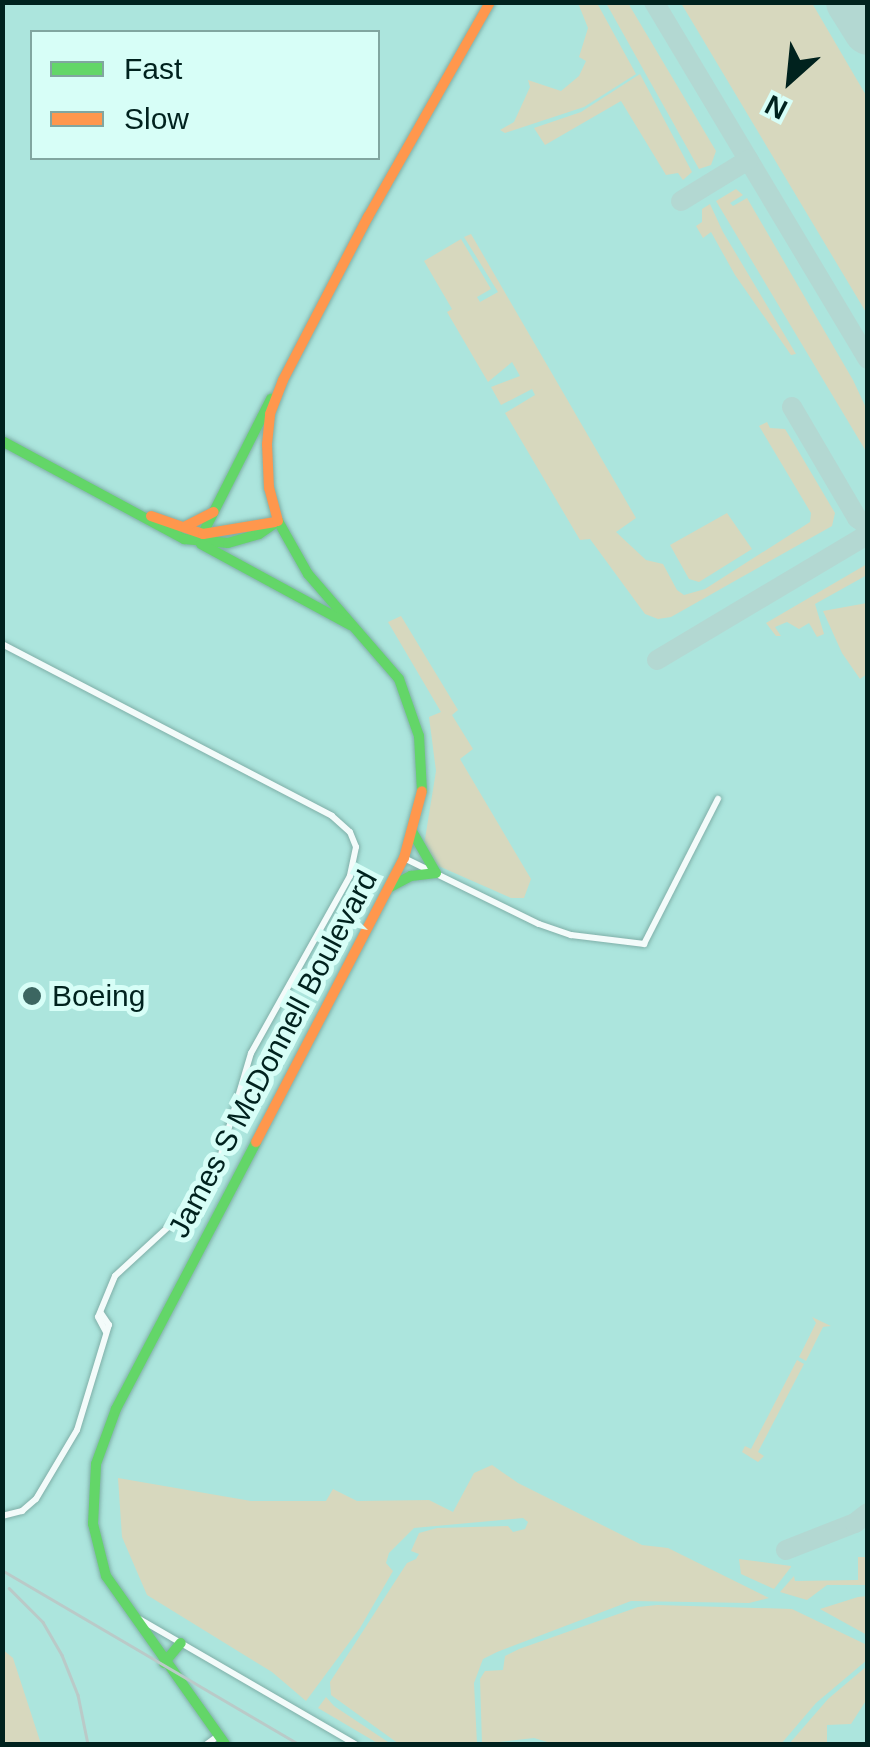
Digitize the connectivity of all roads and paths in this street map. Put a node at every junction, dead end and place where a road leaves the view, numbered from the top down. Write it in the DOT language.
graph roads {
  1 [pos="490,2"];
  2 [pos="283,380"];
  3 [pos="2,442"];
  4 [pos="137,512"];
  5 [pos="214,512"];
  6 [pos="278,521"];
  7 [pos="180,526"];
  8 [pos="201,539"];
  9 [pos="368,639"];
  10 [pos="2,644"];
  11 [pos="718,799"];
  12 [pos="413,833"];
  13 [pos="404,858"];
  14 [pos="436,873"];
  15 [pos="388,889"];
  16 [pos="2,1516"];
  17 [pos="128,1612"];
  18 [pos="181,1643"];
  19 [pos="164,1663"];
  20 [pos="221,1740"];
  21 [pos="207,1744"];
  22 [pos="355,1744"];
  1 -- 2 [label="main road, James S McDonnell Boulevard"];
  2 -- 5 [label="main road, James S McDonnell Boulevard"];
  2 -- 6 [label="main road, James S McDonnell Boulevard"];
  3 -- 4 [label="main road"];
  4 -- 7 [label="main road"];
  4 -- 8 [label="main road"];
  5 -- 7 [label="main road"];
  5 -- 8 [label="main road, James S McDonnell Boulevard"];
  6 -- 8 [label="main road"];
  6 -- 9 [label="main road, James S McDonnell Boulevard"];
  7 -- 8 [label="main road"];
  8 -- 9 [label="main road"];
  9 -- 12 [label="main road, James S McDonnell Boulevard"];
  10 -- 16 [label="street"];
  11 -- 14 [label="street"];
  12 -- 13 [label="main road, James S McDonnell Boulevard"];
  12 -- 14 [label="main road"];
  13 -- 14 [label="street"];
  13 -- 15 [label="main road, James S McDonnell Boulevard"];
  14 -- 15 [label="main road"];
  15 -- 17 [label="main road, James S McDonnell Boulevard"];
  17 -- 18 [label="street"];
  17 -- 19 [label="main road, James S McDonnell Boulevard"];
  18 -- 19 [label="main road"];
  18 -- 22 [label="street"];
  19 -- 20 [label="main road, James S McDonnell Boulevard"];
  20 -- 21 [label="street"];
}
